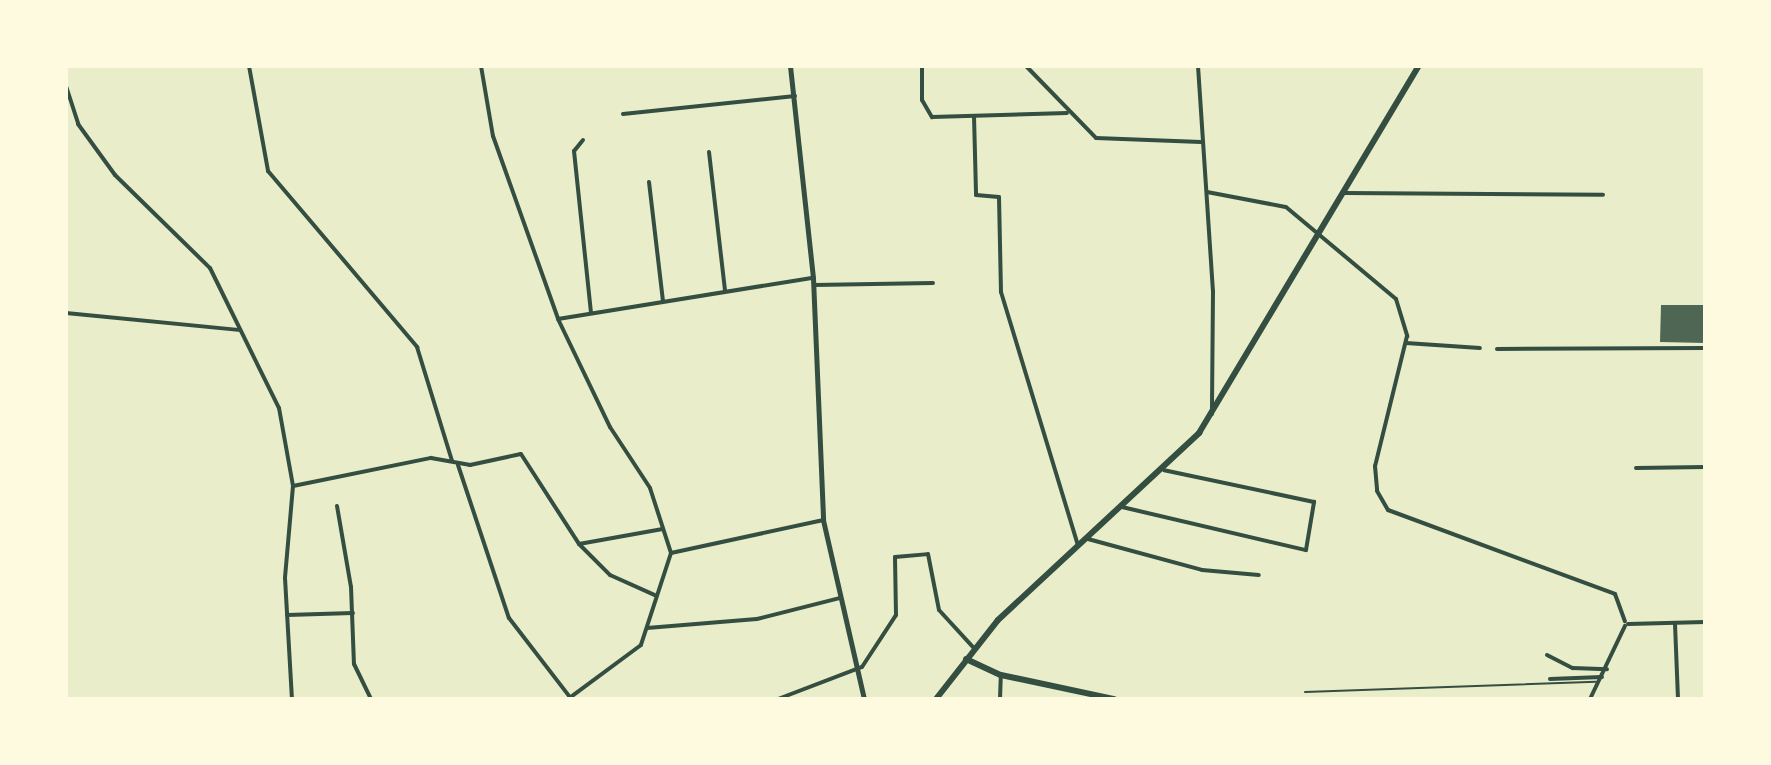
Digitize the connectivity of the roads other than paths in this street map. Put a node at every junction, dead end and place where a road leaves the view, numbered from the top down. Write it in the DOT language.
graph roads {
  1 [pos="249,66"];
  2 [pos="481,66"];
  3 [pos="790,66"];
  4 [pos="922,66"];
  5 [pos="1026,66"];
  6 [pos="1198,66"];
  7 [pos="1419,66"];
  8 [pos="66,86"];
  9 [pos="795,96"];
  10 [pos="1067,113"];
  11 [pos="623,114"];
  12 [pos="974,116"];
  13 [pos="583,140"];
  14 [pos="1201,142"];
  15 [pos="709,152"];
  16 [pos="649,182"];
  17 [pos="1207,192"];
  18 [pos="1344,193"];
  19 [pos="1603,195"];
  20 [pos="1322,231"];
  21 [pos="814,282"];
  22 [pos="933,283"];
  23 [pos="725,291"];
  24 [pos="663,301"];
  25 [pos="66,313"];
  26 [pos="591,313"];
  27 [pos="558,319"];
  28 [pos="238,330"];
  29 [pos="1406,343"];
  30 [pos="1480,348"];
  31 [pos="1705,348"];
  32 [pos="1497,349"];
  33 [pos="1212,414"];
  34 [pos="66,455"];
  35 [pos="452,461"];
  36 [pos="458,465"];
  37 [pos="1705,467"];
  38 [pos="1636,468"];
  39 [pos="66,470"];
  40 [pos="1164,470"];
  41 [pos="293,486"];
  42 [pos="337,506"];
  43 [pos="1122,507"];
  44 [pos="823,520"];
  45 [pos="663,529"];
  46 [pos="1088,539"];
  47 [pos="579,544"];
  48 [pos="1078,548"];
  49 [pos="671,553"];
  50 [pos="1259,575"];
  51 [pos="658,597"];
  52 [pos="840,598"];
  53 [pos="353,613"];
  54 [pos="287,615"];
  55 [pos="1705,622"];
  56 [pos="1626,624"];
  57 [pos="1675,624"];
  58 [pos="647,628"];
  59 [pos="974,648"];
  60 [pos="1547,655"];
  61 [pos="966,659"];
  62 [pos="1607,669"];
  63 [pos="857,672"];
  64 [pos="1001,675"];
  65 [pos="1550,679"];
  66 [pos="1601,680"];
  67 [pos="1305,692"];
  68 [pos="1099,697"];
  69 [pos="568,698"];
  70 [pos="292,699"];
  71 [pos="371,699"];
  72 [pos="778,699"];
  73 [pos="864,699"];
  74 [pos="936,699"];
  75 [pos="1000,699"];
  76 [pos="1114,699"];
  77 [pos="1590,699"];
  78 [pos="1678,699"];
  1 -- 35 [label="street"];
  2 -- 27 [label="street"];
  3 -- 9 [label="street"];
  4 -- 12 [label="street"];
  5 -- 10 [label="street"];
  6 -- 14 [label="street"];
  7 -- 18 [label="main road"];
  8 -- 28 [label="street"];
  9 -- 11 [label="street"];
  9 -- 21 [label="street"];
  10 -- 12 [label="street"];
  10 -- 14 [label="street"];
  12 -- 48 [label="street"];
  13 -- 26 [label="street"];
  14 -- 17 [label="street"];
  15 -- 23 [label="street"];
  16 -- 24 [label="street"];
  17 -- 20 [label="street"];
  17 -- 33 [label="street"];
  18 -- 19 [label="street"];
  18 -- 20 [label="main road"];
  20 -- 29 [label="street"];
  20 -- 33 [label="main road"];
  21 -- 22 [label="street"];
  21 -- 23 [label="street"];
  21 -- 44 [label="street"];
  23 -- 24 [label="street"];
  24 -- 26 [label="street"];
  25 -- 28 [label="street"];
  26 -- 27 [label="street"];
  27 -- 45 [label="street"];
  28 -- 41 [label="street"];
  29 -- 30 [label="street"];
  29 -- 56 [label="street"];
  31 -- 32 [label="street"];
  33 -- 40 [label="main road"];
  34 -- 39 [label="street"];
  35 -- 36 [label="street"];
  35 -- 41 [label="street"];
  36 -- 47 [label="street"];
  36 -- 69 [label="street"];
  37 -- 38 [label="street"];
  40 -- 43 [label="main road"];
  40 -- 43 [label="street"];
  41 -- 54 [label="street"];
  42 -- 53 [label="street"];
  43 -- 46 [label="main road"];
  44 -- 49 [label="street"];
  44 -- 52 [label="street"];
  45 -- 47 [label="street"];
  45 -- 49 [label="street"];
  46 -- 48 [label="main road"];
  46 -- 50 [label="street"];
  47 -- 51 [label="street"];
  48 -- 59 [label="main road"];
  49 -- 51 [label="street"];
  51 -- 58 [label="street"];
  52 -- 58 [label="street"];
  52 -- 63 [label="street"];
  53 -- 54 [label="street"];
  53 -- 71 [label="street"];
  54 -- 70 [label="street"];
  55 -- 57 [label="street"];
  56 -- 57 [label="street"];
  56 -- 62 [label="street"];
  57 -- 78 [label="street"];
  58 -- 69 [label="street"];
  59 -- 61 [label="main road"];
  59 -- 63 [label="street"];
  60 -- 62 [label="street"];
  61 -- 64 [label="main road"];
  61 -- 74 [label="main road"];
  62 -- 66 [label="street"];
  63 -- 72 [label="street"];
  63 -- 73 [label="street"];
  64 -- 68 [label="main road"];
  64 -- 75 [label="street"];
  65 -- 66 [label="street"];
  66 -- 67 [label="lane"];
  66 -- 77 [label="street"];
  68 -- 76 [label="main road"];
}
